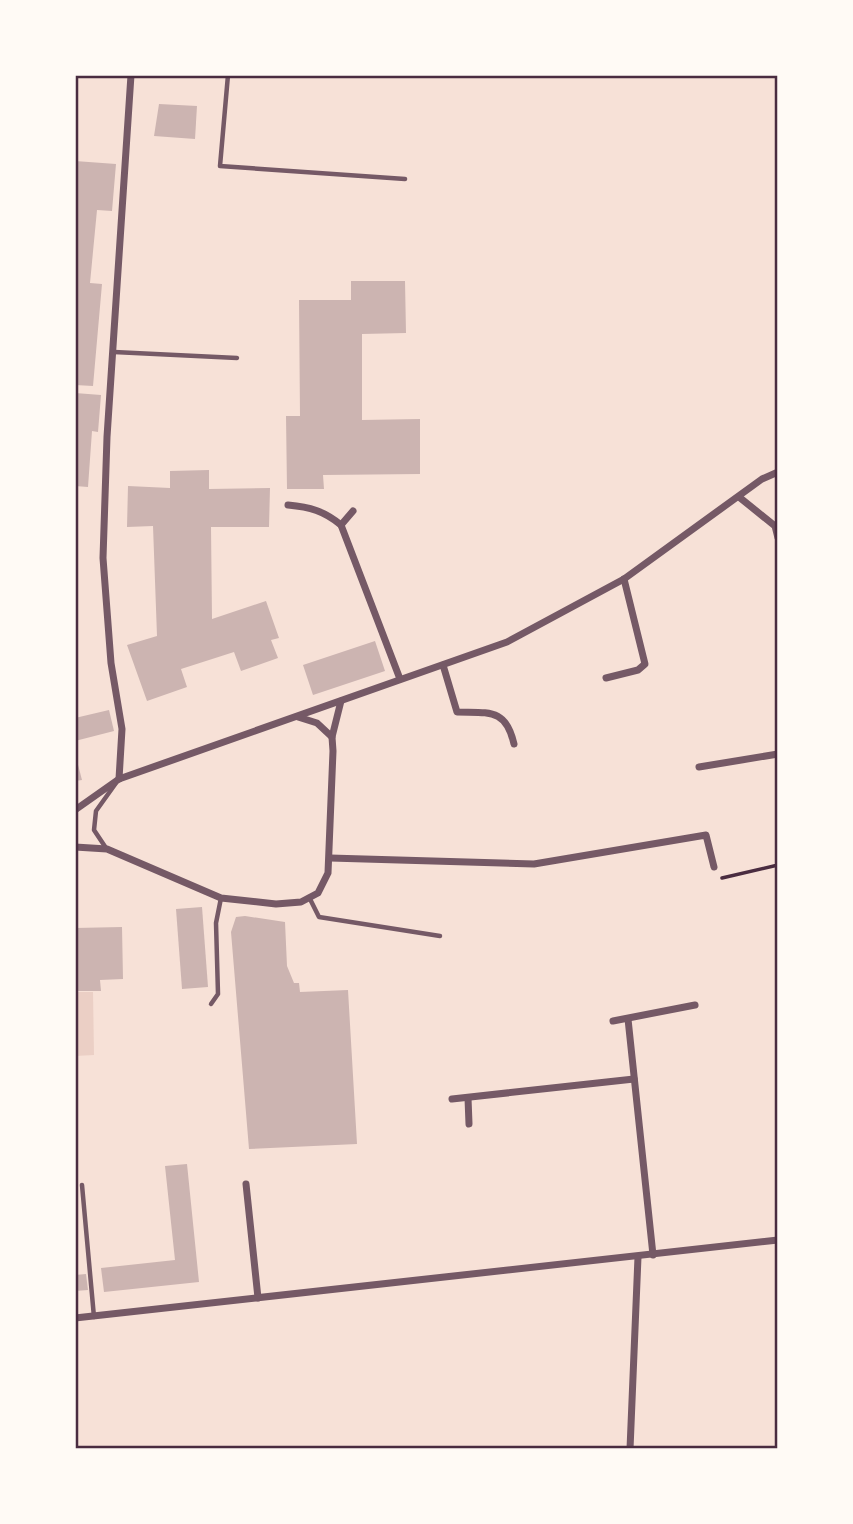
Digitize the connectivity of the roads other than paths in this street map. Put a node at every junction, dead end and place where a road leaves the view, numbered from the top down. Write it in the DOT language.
graph roads {
  1 [pos="131,75"];
  2 [pos="228,75"];
  3 [pos="405,179"];
  4 [pos="114,352"];
  5 [pos="237,358"];
  6 [pos="778,472"];
  7 [pos="739,497"];
  8 [pos="288,505"];
  9 [pos="353,511"];
  10 [pos="341,524"];
  11 [pos="778,538"];
  12 [pos="624,579"];
  13 [pos="443,665"];
  14 [pos="606,678"];
  15 [pos="400,679"];
  16 [pos="341,701"];
  17 [pos="297,717"];
  18 [pos="332,737"];
  19 [pos="514,744"];
  20 [pos="778,754"];
  21 [pos="699,767"];
  22 [pos="119,779"];
  23 [pos="75,810"];
  24 [pos="75,846"];
  25 [pos="107,849"];
  26 [pos="330,858"];
  27 [pos="714,867"];
  28 [pos="221,898"];
  29 [pos="310,899"];
  30 [pos="440,936"];
  31 [pos="211,1004"];
  32 [pos="695,1005"];
  33 [pos="628,1019"];
  34 [pos="614,1021"];
  35 [pos="634,1079"];
  36 [pos="468,1098"];
  37 [pos="452,1099"];
  38 [pos="469,1124"];
  39 [pos="246,1184"];
  40 [pos="82,1185"];
  41 [pos="778,1240"];
  42 [pos="653,1255"];
  43 [pos="638,1256"];
  44 [pos="258,1298"];
  45 [pos="94,1317"];
  46 [pos="75,1318"];
  47 [pos="630,1449"];
  1 -- 4 [label="street"];
  2 -- 3 [label="lane"];
  4 -- 5 [label="lane"];
  4 -- 22 [label="street"];
  6 -- 7 [label="street"];
  7 -- 11 [label="street"];
  7 -- 12 [label="street"];
  8 -- 10 [label="street"];
  9 -- 10 [label="street"];
  10 -- 15 [label="street"];
  12 -- 13 [label="street"];
  12 -- 14 [label="street"];
  13 -- 15 [label="street"];
  13 -- 19 [label="street"];
  15 -- 16 [label="street"];
  16 -- 17 [label="street"];
  16 -- 18 [label="street"];
  17 -- 18 [label="street"];
  17 -- 22 [label="street"];
  18 -- 26 [label="street"];
  20 -- 21 [label="street"];
  22 -- 23 [label="street"];
  22 -- 25 [label="lane"];
  24 -- 25 [label="street"];
  25 -- 28 [label="street"];
  26 -- 27 [label="street"];
  26 -- 29 [label="street"];
  28 -- 29 [label="street"];
  28 -- 31 [label="lane"];
  29 -- 30 [label="lane"];
  32 -- 33 [label="street"];
  33 -- 34 [label="street"];
  33 -- 35 [label="street"];
  35 -- 36 [label="street"];
  35 -- 42 [label="street"];
  36 -- 37 [label="street"];
  36 -- 38 [label="street"];
  39 -- 44 [label="street"];
  40 -- 45 [label="lane"];
  41 -- 42 [label="street"];
  42 -- 43 [label="street"];
  43 -- 44 [label="street"];
  43 -- 47 [label="street"];
  44 -- 45 [label="street"];
  45 -- 46 [label="street"];
}
